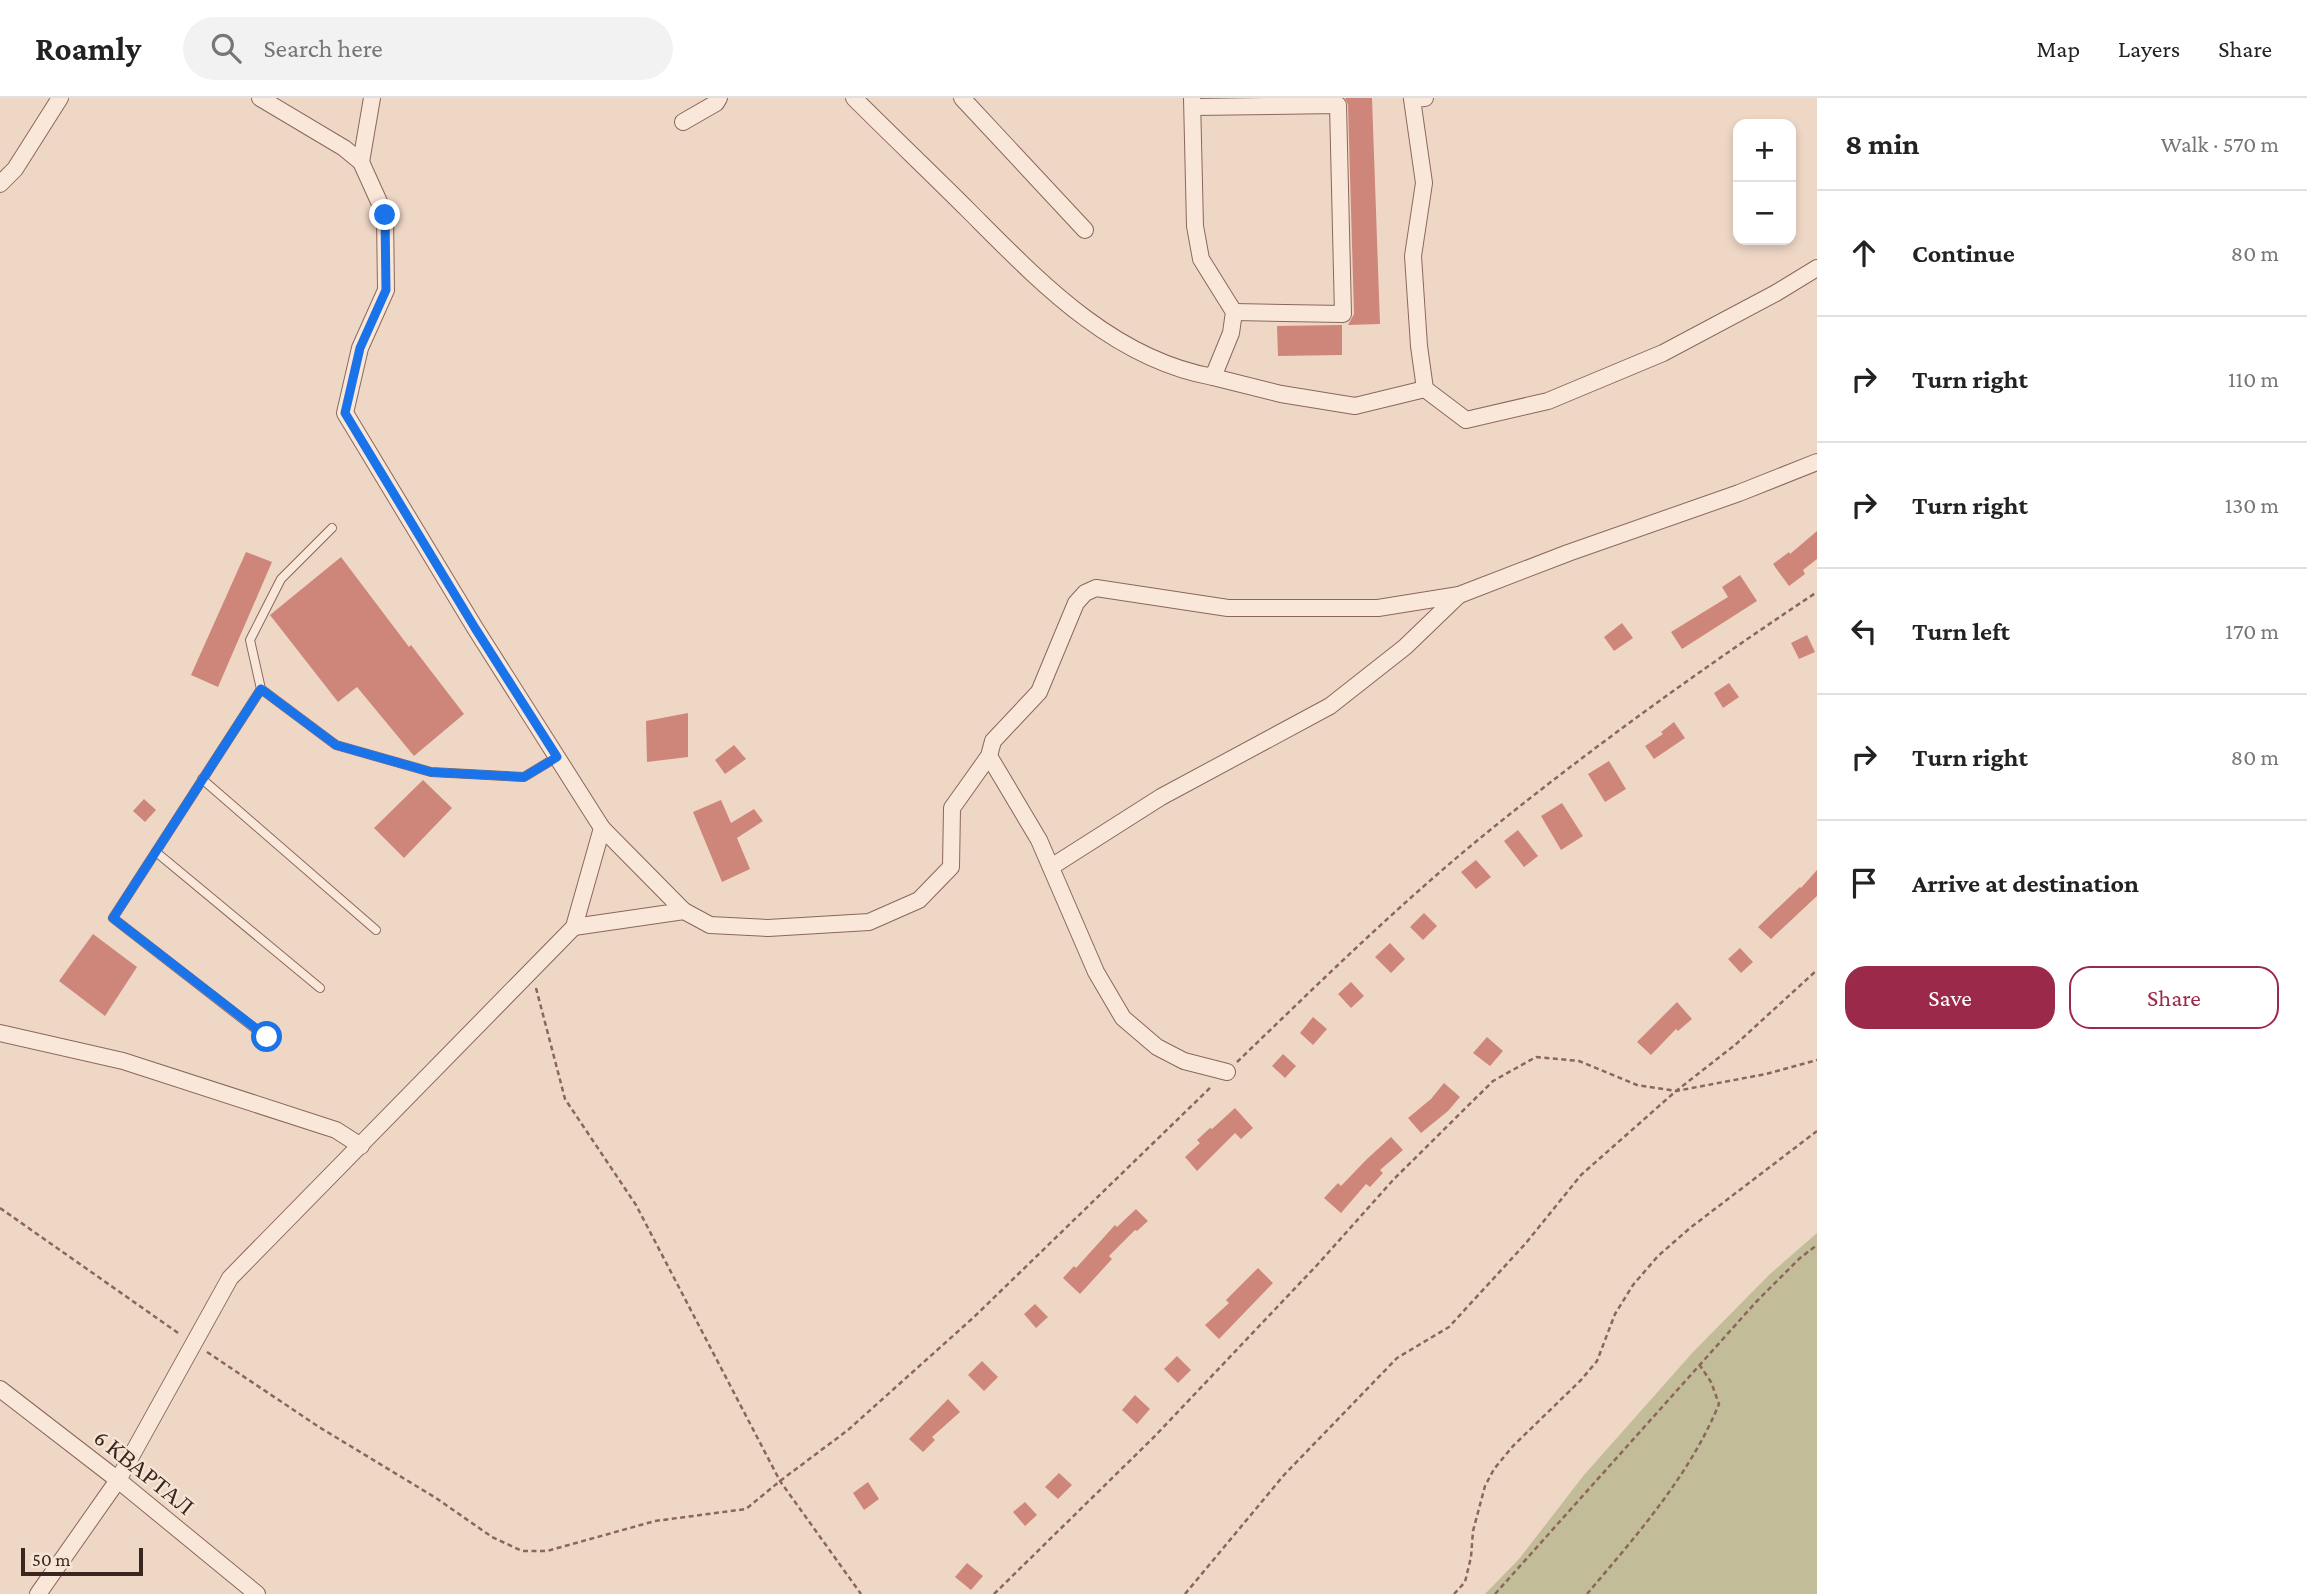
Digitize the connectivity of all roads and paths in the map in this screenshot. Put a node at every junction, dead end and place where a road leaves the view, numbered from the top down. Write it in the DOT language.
graph roads {
  1 [pos="60,98"];
  2 [pos="260,98"];
  3 [pos="372,98"];
  4 [pos="719,98"];
  5 [pos="854,98"];
  6 [pos="962,98"];
  7 [pos="1425,98"];
  8 [pos="1192,103"];
  9 [pos="683,122"];
  10 [pos="361,162"];
  11 [pos="0,184"];
  12 [pos="1085,230"];
  13 [pos="1817,268"];
  14 [pos="1234,312"];
  15 [pos="1213,377"];
  16 [pos="1425,389"];
  17 [pos="1817,462"];
  18 [pos="331,528"];
  19 [pos="1817,592"];
  20 [pos="1459,595"];
  21 [pos="261,689"];
  22 [pos="989,756"];
  23 [pos="557,757"];
  24 [pos="202,779"];
  25 [pos="602,828"];
  26 [pos="156,852"];
  27 [pos="1051,867"];
  28 [pos="684,911"];
  29 [pos="574,927"];
  30 [pos="376,930"];
  31 [pos="1817,970"];
  32 [pos="532,971"];
  33 [pos="320,988"];
  34 [pos="0,1032"];
  35 [pos="267,1037"];
  36 [pos="1817,1060"];
  37 [pos="1227,1072"];
  38 [pos="1676,1091"];
  39 [pos="1817,1131"];
  40 [pos="361,1146"];
  41 [pos="0,1208"];
  42 [pos="1817,1245"];
  43 [pos="194,1344"];
  44 [pos="1699,1364"];
  45 [pos="0,1389"];
  46 [pos="118,1480"];
  47 [pos="780,1481"];
  48 [pos="38,1594"];
  49 [pos="257,1594"];
  50 [pos="861,1594"];
  51 [pos="994,1594"];
  52 [pos="1185,1594"];
  53 [pos="1454,1594"];
  54 [pos="1494,1594"];
  55 [pos="1587,1594"];
  1 -- 11 [label="street"];
  2 -- 10 [label="street"];
  3 -- 10 [label="street"];
  4 -- 9 [label="street"];
  5 -- 15 [label="street"];
  6 -- 12 [label="street"];
  7 -- 16 [label="street"];
  8 -- 14 [label="street"];
  8 -- 14 [label="street"];
  10 -- 23 [label="street"];
  13 -- 16 [label="street"];
  14 -- 15 [label="street"];
  15 -- 16 [label="street"];
  17 -- 20 [label="street"];
  18 -- 21 [label="lane"];
  19 -- 37 [label="path"];
  20 -- 22 [label="street"];
  20 -- 27 [label="street"];
  21 -- 23 [label="lane"];
  21 -- 24 [label="lane"];
  22 -- 27 [label="street"];
  22 -- 28 [label="street"];
  23 -- 25 [label="street"];
  24 -- 26 [label="lane"];
  24 -- 30 [label="lane"];
  25 -- 28 [label="street"];
  25 -- 29 [label="street"];
  26 -- 33 [label="lane"];
  26 -- 35 [label="lane"];
  27 -- 37 [label="street"];
  28 -- 29 [label="street"];
  29 -- 32 [label="street"];
  31 -- 38 [label="path"];
  32 -- 40 [label="street"];
  32 -- 47 [label="path"];
  34 -- 40 [label="street"];
  36 -- 38 [label="path"];
  37 -- 47 [label="path"];
  38 -- 51 [label="path"];
  38 -- 52 [label="path"];
  39 -- 53 [label="path"];
  40 -- 43 [label="street"];
  41 -- 43 [label="path"];
  42 -- 44 [label="path"];
  43 -- 46 [label="street"];
  43 -- 47 [label="path"];
  44 -- 54 [label="path"];
  44 -- 55 [label="path"];
  45 -- 46 [label="street, 6 КВАРТАЛ"];
  46 -- 48 [label="street"];
  46 -- 49 [label="street, 6 КВАРТАЛ"];
  47 -- 50 [label="path"];
}
